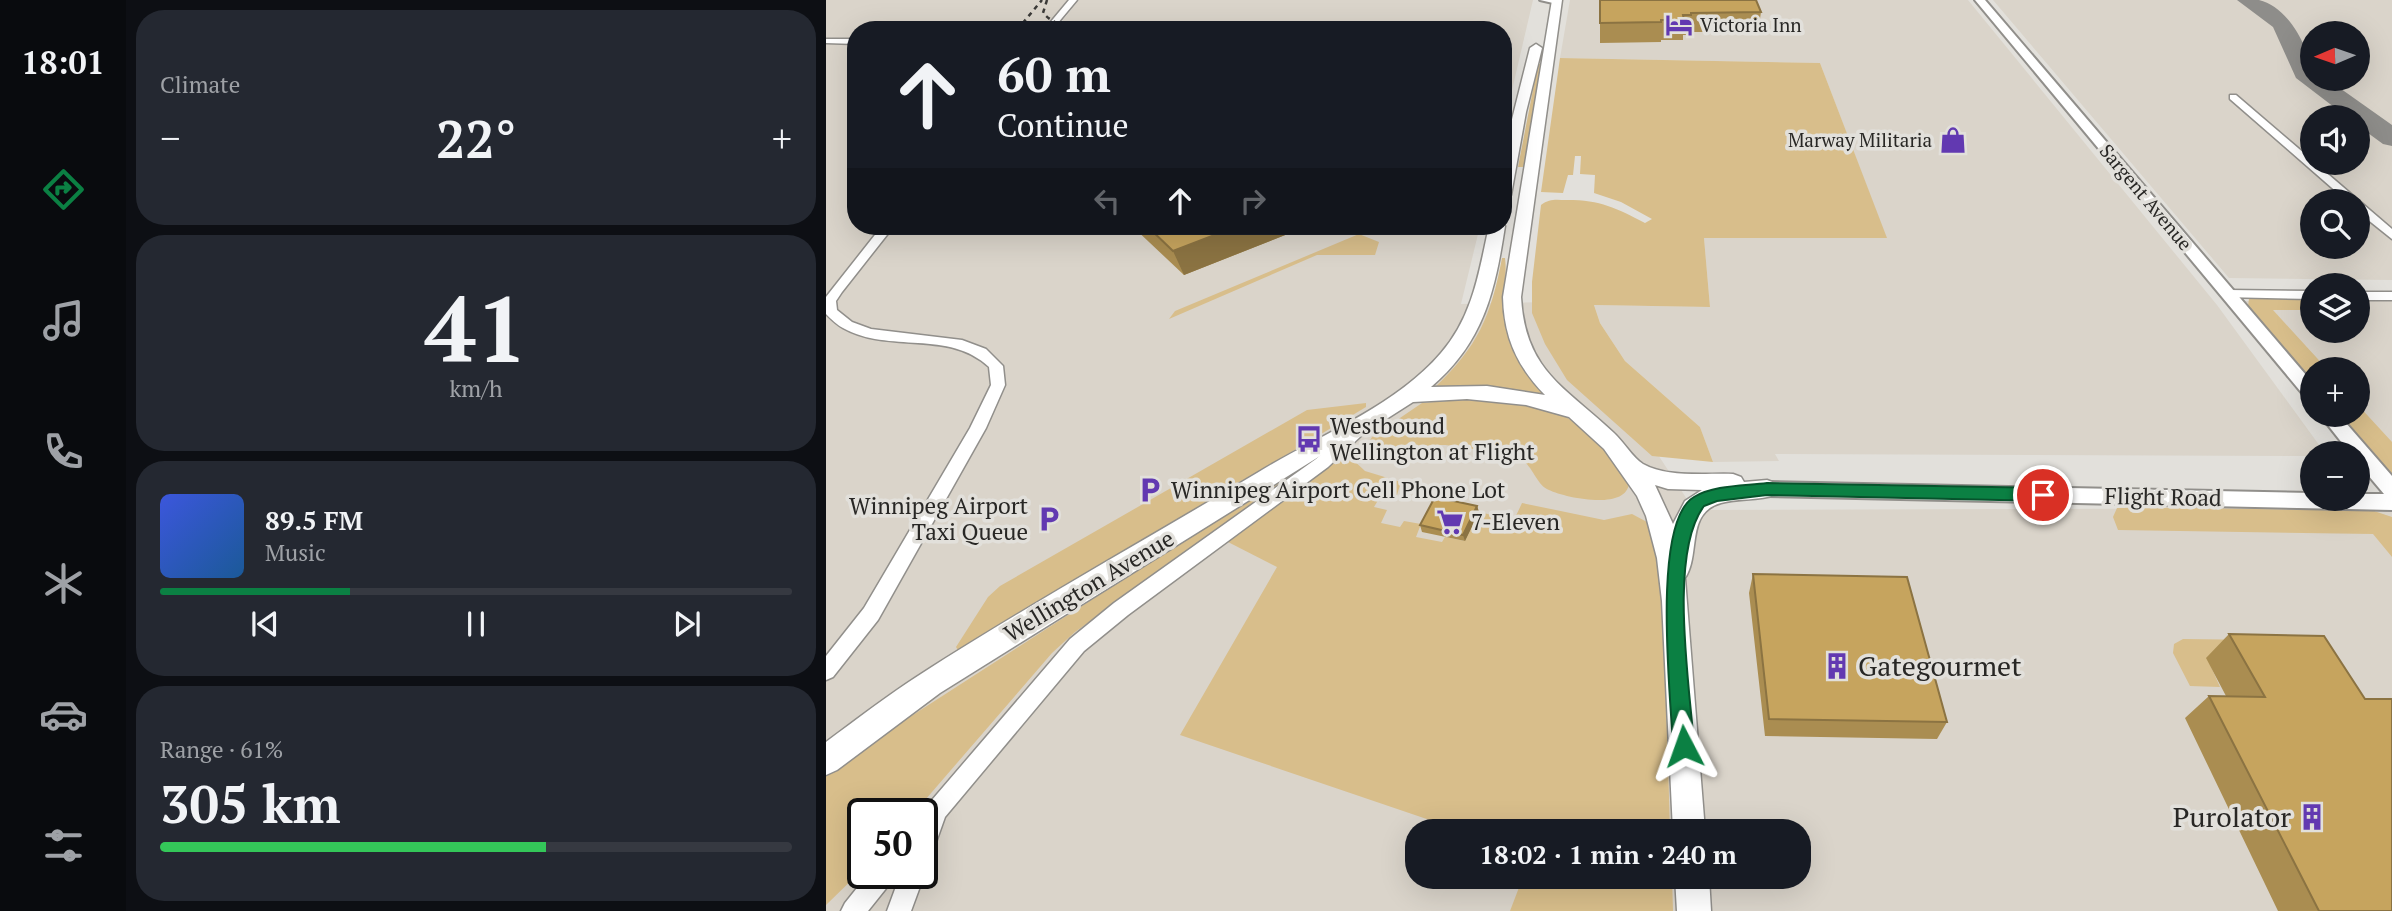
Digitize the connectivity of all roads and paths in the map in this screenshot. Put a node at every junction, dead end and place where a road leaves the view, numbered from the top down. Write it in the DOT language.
graph roads {
  1 [pos="1073,0"];
  2 [pos="1545,0"];
  3 [pos="1555,0"];
  4 [pos="1980,0"];
  5 [pos="1056,21"];
  6 [pos="826,41"];
  7 [pos="847,42"];
  8 [pos="1542,52"];
  9 [pos="2233,97"];
  10 [pos="1512,149"];
  11 [pos="2339,189"];
  12 [pos="2370,216"];
  13 [pos="881,235"];
  14 [pos="1495,235"];
  15 [pos="2392,235"];
  16 [pos="2228,295"];
  17 [pos="2300,295"];
  18 [pos="2370,296"];
  19 [pos="2392,296"];
  20 [pos="2300,380"];
  21 [pos="1404,396"];
  22 [pos="1580,415"];
  23 [pos="1362,427"];
  24 [pos="2339,427"];
  25 [pos="1634,470"];
  26 [pos="1767,489"];
  27 [pos="2392,490"];
  28 [pos="2392,502"];
  29 [pos="1674,583"];
  30 [pos="826,671"];
  31 [pos="826,761"];
  32 [pos="940,807"];
  33 [pos="938,809"];
  34 [pos="938,812"];
  35 [pos="1688,819"];
  36 [pos="871,889"];
  37 [pos="908,889"];
  38 [pos="1693,889"];
  39 [pos="853,911"];
  40 [pos="899,911"];
  41 [pos="1694,911"];
  1 -- 5 [label="street"];
  2 -- 3 [label="street"];
  2 -- 8 [label="main road"];
  3 -- 8 [label="main road"];
  4 -- 16 [label="street, Sargent Avenue"];
  6 -- 7 [label="street"];
  8 -- 10 [label="main road"];
  8 -- 22 [label="main road"];
  9 -- 11 [label="street"];
  12 -- 15 [label="street"];
  13 -- 30 [label="street"];
  14 -- 21 [label="main road, Wellington Avenue"];
  16 -- 17 [label="street"];
  16 -- 20 [label="street, Sargent Avenue"];
  18 -- 19 [label="street"];
  21 -- 22 [label="main road"];
  21 -- 23 [label="main road, Wellington Avenue"];
  22 -- 25 [label="main road"];
  23 -- 31 [label="main road, Wellington Avenue"];
  23 -- 32 [label="street, Wellington Avenue"];
  24 -- 27 [label="street"];
  25 -- 26 [label="main road"];
  25 -- 29 [label="main road"];
  26 -- 28 [label="street, Flight Road"];
  26 -- 29 [label="main road"];
  29 -- 35 [label="main road"];
  32 -- 33 [label="street, Wellington Avenue"];
  32 -- 34 [label="street"];
  36 -- 39 [label="street"];
  37 -- 40 [label="street"];
  38 -- 41 [label="main road"];
}
